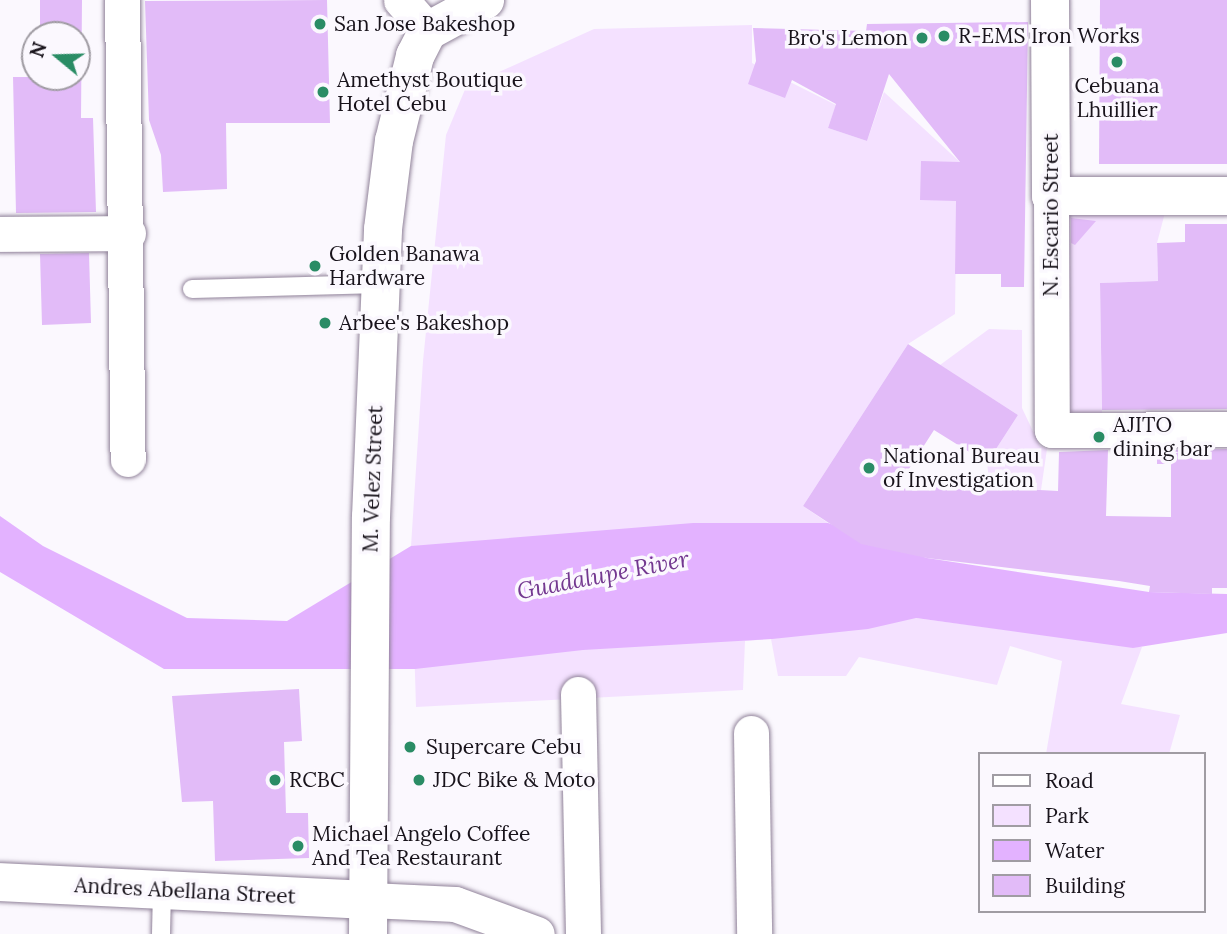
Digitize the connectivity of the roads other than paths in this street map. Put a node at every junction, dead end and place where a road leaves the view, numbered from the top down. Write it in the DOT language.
graph roads {
  1 [pos="122,0"];
  2 [pos="401,0"];
  3 [pos="485,0"];
  4 [pos="1050,0"];
  5 [pos="428,31"];
  6 [pos="1051,196"];
  7 [pos="1227,196"];
  8 [pos="128,233"];
  9 [pos="0,234"];
  10 [pos="380,284"];
  11 [pos="192,289"];
  12 [pos="1227,429"];
  13 [pos="128,459"];
  14 [pos="578,694"];
  15 [pos="751,733"];
  16 [pos="0,882"];
  17 [pos="162,891"];
  18 [pos="369,917"];
  19 [pos="161,934"];
  20 [pos="537,934"];
  21 [pos="583,934"];
  22 [pos="754,934"];
  1 -- 8 [label="street"];
  2 -- 5 [label="street"];
  3 -- 5 [label="main road"];
  4 -- 6 [label="main road, N. Escario Street"];
  5 -- 10 [label="main road, M. Velez Street"];
  6 -- 7 [label="main road"];
  6 -- 12 [label="street, N. Escario Street"];
  8 -- 9 [label="street"];
  8 -- 13 [label="street"];
  10 -- 11 [label="lane"];
  10 -- 18 [label="main road, M. Velez Street"];
  14 -- 21 [label="street"];
  15 -- 22 [label="street"];
  16 -- 17 [label="main road, Andres Abellana Street"];
  17 -- 18 [label="main road, Andres Abellana Street"];
  17 -- 19 [label="lane"];
  18 -- 20 [label="street"];
}
